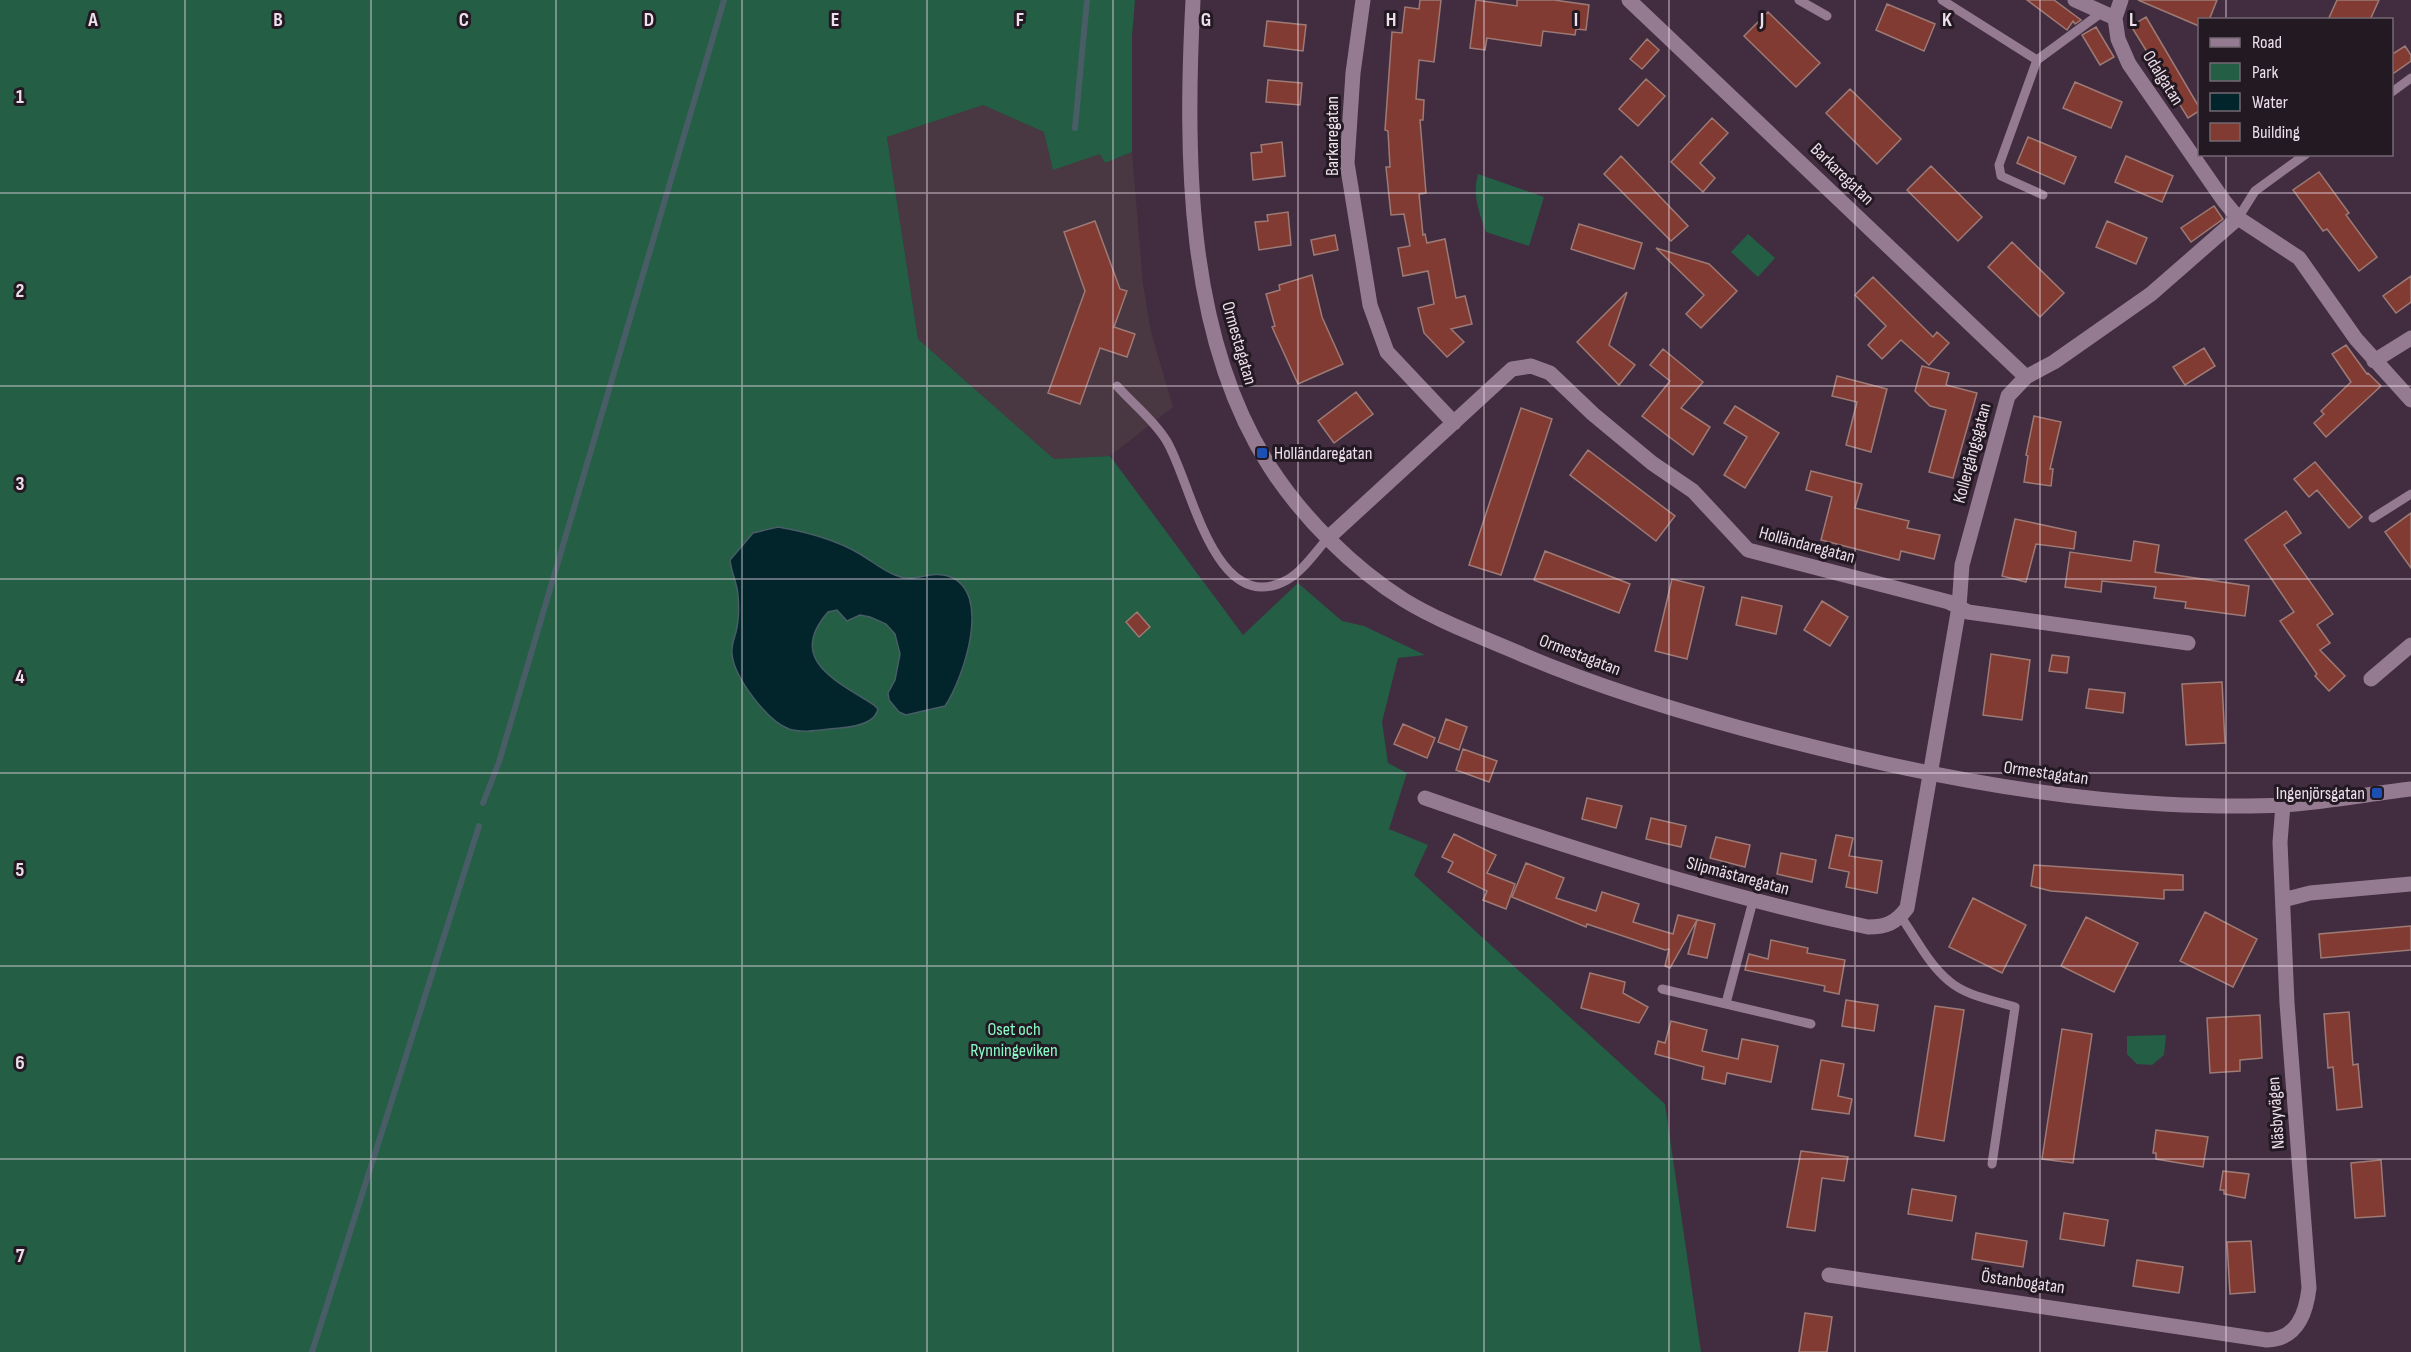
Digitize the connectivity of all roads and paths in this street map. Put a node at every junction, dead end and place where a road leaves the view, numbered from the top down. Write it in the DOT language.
graph roads {
  1 [pos="1193,0"];
  2 [pos="1364,0"];
  3 [pos="1629,0"];
  4 [pos="1799,0"];
  5 [pos="1942,0"];
  6 [pos="2075,0"];
  7 [pos="2121,0"];
  8 [pos="1827,16"];
  9 [pos="2108,16"];
  10 [pos="2037,60"];
  11 [pos="2411,78"];
  12 [pos="2393,91"];
  13 [pos="2303,156"];
  14 [pos="2043,195"];
  15 [pos="2238,218"];
  16 [pos="2411,338"];
  17 [pos="2374,361"];
  18 [pos="2026,377"];
  19 [pos="1117,386"];
  20 [pos="2411,400"];
  21 [pos="1454,423"];
  22 [pos="2411,494"];
  23 [pos="2373,518"];
  24 [pos="1328,538"];
  25 [pos="1959,607"];
  26 [pos="2188,643"];
  27 [pos="2411,645"];
  28 [pos="2371,679"];
  29 [pos="1930,773"];
  30 [pos="2411,789"];
  31 [pos="1425,798"];
  32 [pos="2283,805"];
  33 [pos="2411,884"];
  34 [pos="2283,900"];
  35 [pos="1753,901"];
  36 [pos="1901,917"];
  37 [pos="1662,989"];
  38 [pos="1726,1003"];
  39 [pos="1811,1024"];
  40 [pos="1992,1164"];
  41 [pos="1829,1275"];
  42 [pos="2212,1332"];
  1 -- 24 [label="street, Ormestagatan"];
  2 -- 21 [label="street, Barkaregatan"];
  3 -- 18 [label="street, Barkaregatan"];
  4 -- 8 [label="lane"];
  5 -- 10 [label="lane"];
  6 -- 9 [label="street"];
  7 -- 9 [label="street"];
  9 -- 10 [label="lane"];
  9 -- 15 [label="street, Odalgatan"];
  10 -- 14 [label="lane"];
  11 -- 12 [label="lane"];
  13 -- 15 [label="lane"];
  15 -- 17 [label="street, Odalgatan"];
  15 -- 18 [label="street, Kollergångsgatan"];
  16 -- 17 [label="street"];
  17 -- 20 [label="street, Odalgatan"];
  18 -- 25 [label="street, Kollergångsgatan"];
  19 -- 24 [label="lane"];
  21 -- 24 [label="street, Holländaregatan"];
  21 -- 25 [label="street, Holländaregatan"];
  22 -- 23 [label="lane"];
  24 -- 29 [label="street, Ormestagatan"];
  25 -- 26 [label="street, Holländaregatan"];
  25 -- 29 [label="street, Kollergångsgatan"];
  27 -- 28 [label="street"];
  29 -- 32 [label="street, Ormestagatan"];
  29 -- 36 [label="street"];
  30 -- 32 [label="street, Ormestagatan"];
  31 -- 35 [label="street, Slipmästaregatan"];
  32 -- 34 [label="street, Näsbyvägen"];
  33 -- 34 [label="street"];
  34 -- 42 [label="street, Näsbyvägen"];
  35 -- 36 [label="street, Slipmästaregatan"];
  35 -- 38 [label="lane"];
  36 -- 40 [label="lane"];
  37 -- 38 [label="lane"];
  38 -- 39 [label="lane"];
  41 -- 42 [label="street, Östanbogatan"];
}
